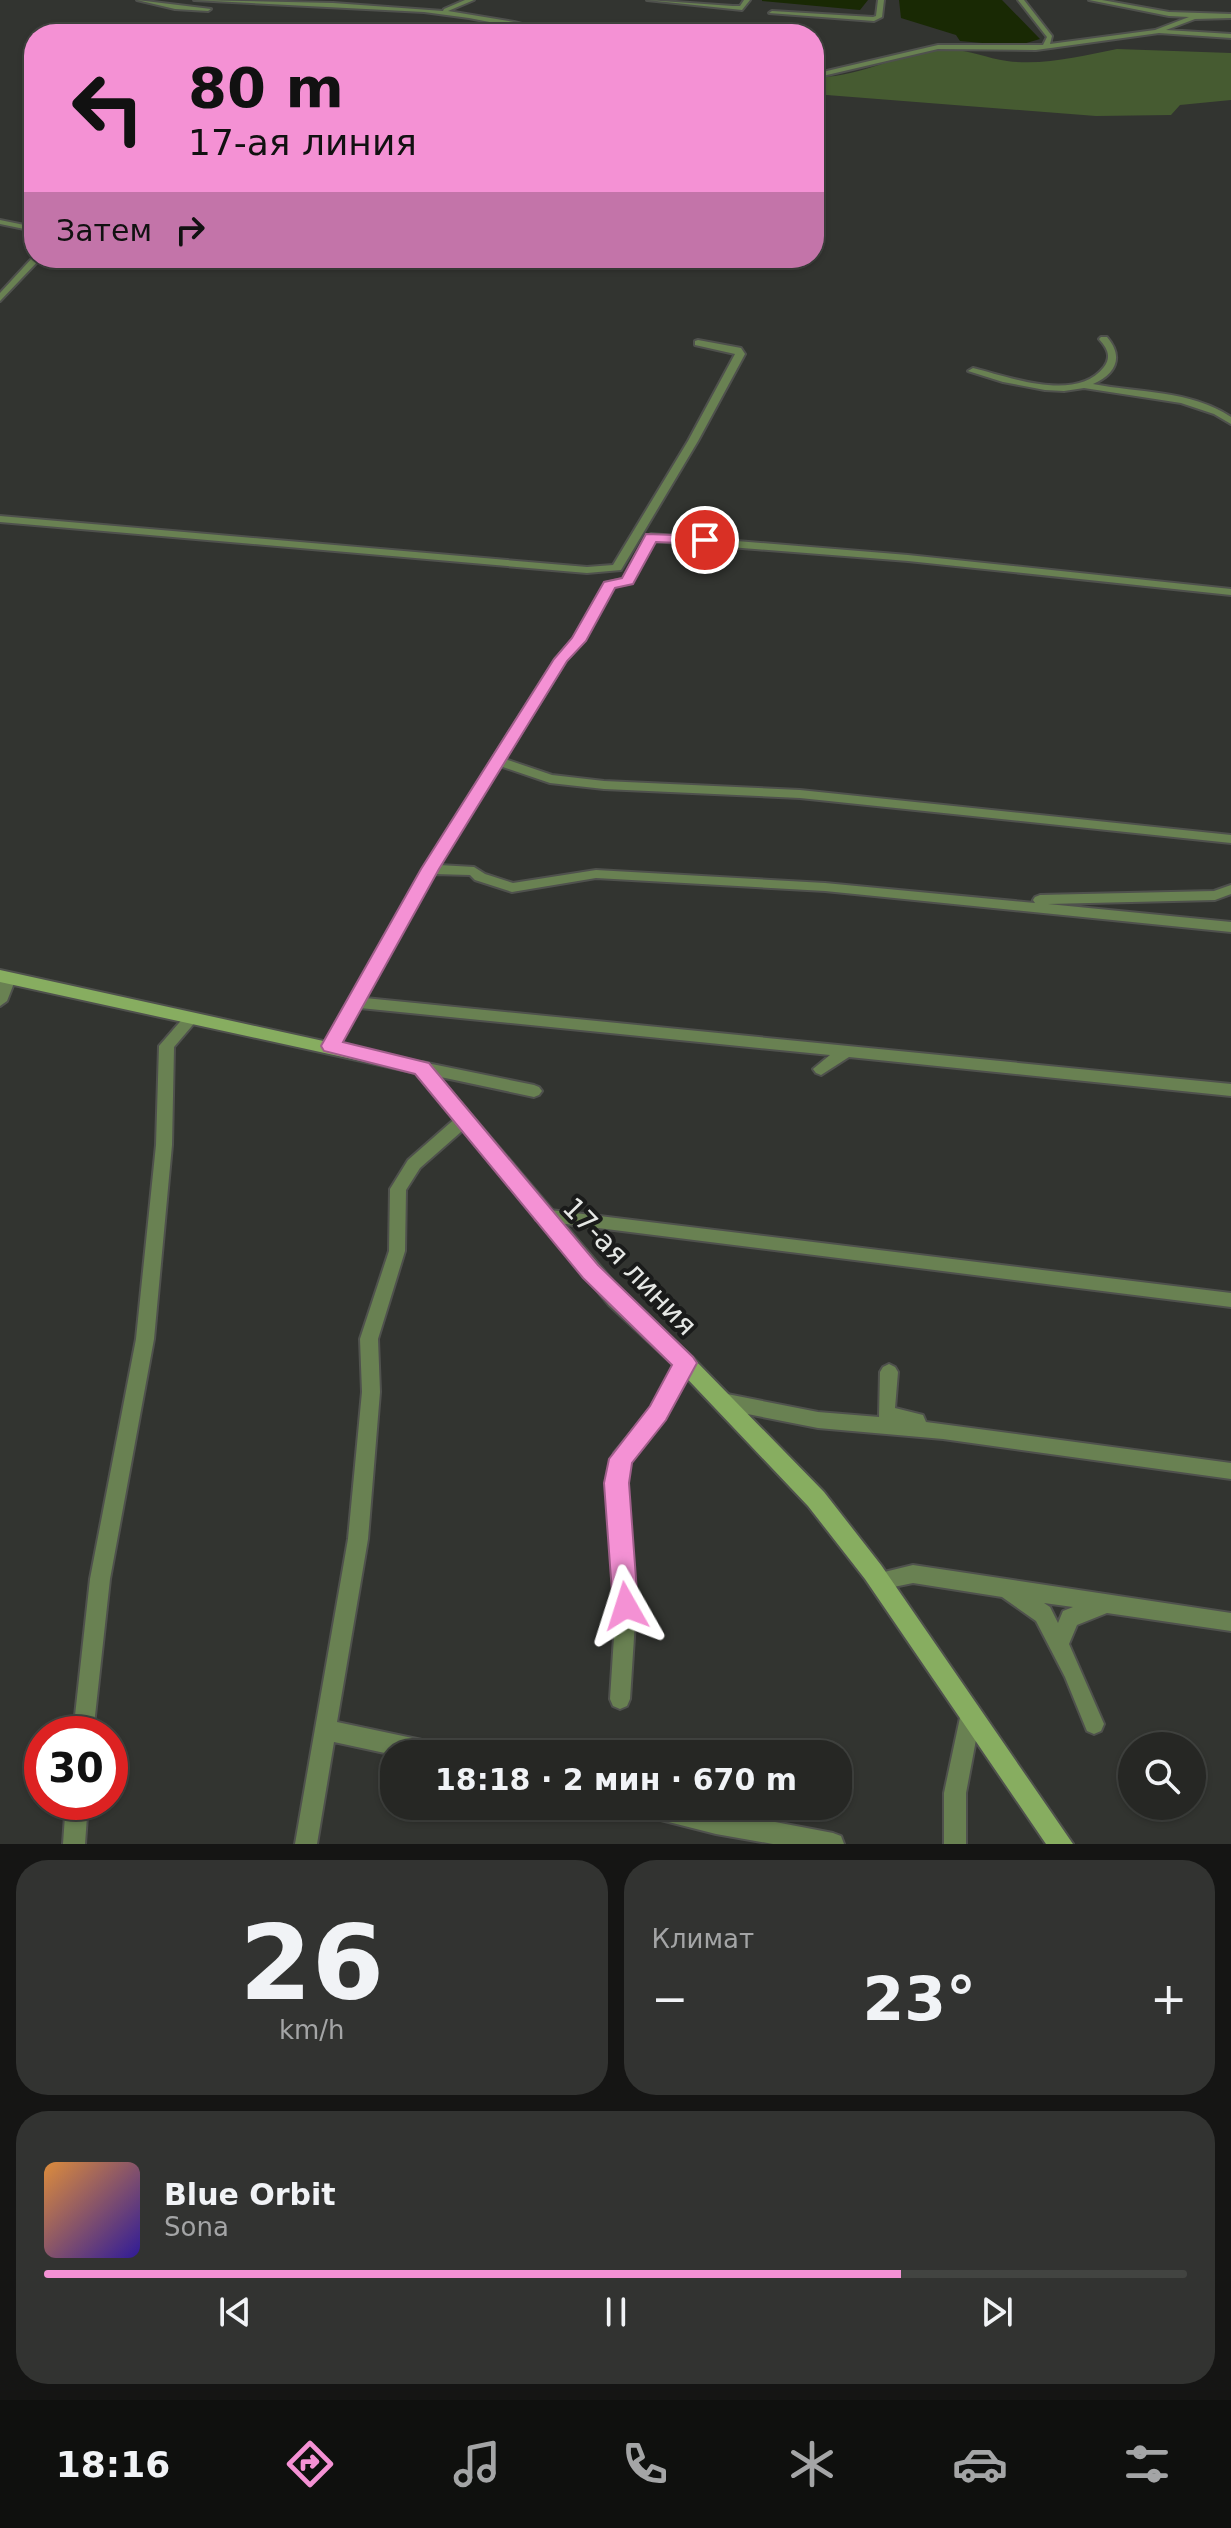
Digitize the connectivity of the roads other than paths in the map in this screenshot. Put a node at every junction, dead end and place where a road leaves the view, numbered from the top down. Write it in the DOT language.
graph roads {
  1 [pos="140,0"];
  2 [pos="197,0"];
  3 [pos="471,0"];
  4 [pos="650,0"];
  5 [pos="747,0"];
  6 [pos="881,0"];
  7 [pos="1021,0"];
  8 [pos="1092,0"];
  9 [pos="284,3"];
  10 [pos="742,8"];
  11 [pos="442,11"];
  12 [pos="772,13"];
  13 [pos="1178,14"];
  14 [pos="1215,16"];
  15 [pos="736,17"];
  16 [pos="1231,17"];
  17 [pos="1188,20"];
  18 [pos="523,24"];
  19 [pos="1157,32"];
  20 [pos="1231,36"];
  21 [pos="1046,47"];
  22 [pos="824,74"];
  23 [pos="0,222"];
  24 [pos="24,227"];
  25 [pos="28,268"];
  26 [pos="0,298"];
  27 [pos="1104,339"];
  28 [pos="698,343"];
  29 [pos="973,371"];
  30 [pos="1084,385"];
  31 [pos="1231,421"];
  32 [pos="0,519"];
  33 [pos="1231,592"];
  34 [pos="497,761"];
  35 [pos="1231,839"];
  36 [pos="430,869"];
  37 [pos="1231,889"];
  38 [pos="1003,902"];
  39 [pos="1231,927"];
  40 [pos="4,977"];
  41 [pos="0,1001"];
  42 [pos="354,1002"];
  43 [pos="190,1020"];
  44 [pos="331,1046"];
  45 [pos="848,1050"];
  46 [pos="422,1068"];
  47 [pos="821,1069"];
  48 [pos="1231,1090"];
  49 [pos="534,1091"];
  50 [pos="464,1120"];
  51 [pos="542,1215"];
  52 [pos="1231,1300"];
  53 [pos="685,1363"];
  54 [pos="889,1372"];
  55 [pos="722,1401"];
  56 [pos="943,1431"];
  57 [pos="1231,1471"];
  58 [pos="879,1581"];
  59 [pos="1003,1586"];
  60 [pos="1108,1603"];
  61 [pos="1231,1622"];
  62 [pos="1059,1644"];
  63 [pos="620,1699"];
  64 [pos="972,1713"];
  65 [pos="85,1716"];
  66 [pos="1094,1724"];
  67 [pos="324,1730"];
  68 [pos="380,1742"];
  69 [pos="76,1820"];
  70 [pos="704,1820"];
  71 [pos="74,1844"];
  72 [pos="306,1844"];
  73 [pos="833,1844"];
  74 [pos="955,1844"];
  75 [pos="1061,1844"];
  1 -- 9 [label="street"];
  2 -- 9 [label="street"];
  3 -- 11 [label="street"];
  4 -- 10 [label="street"];
  5 -- 10 [label="street"];
  6 -- 12 [label="street"];
  7 -- 21 [label="street"];
  8 -- 13 [label="street"];
  9 -- 11 [label="street"];
  10 -- 15 [label="street"];
  11 -- 18 [label="street"];
  13 -- 14 [label="street"];
  13 -- 17 [label="street"];
  14 -- 16 [label="street"];
  14 -- 17 [label="street"];
  17 -- 19 [label="street"];
  19 -- 20 [label="street"];
  19 -- 21 [label="street"];
  21 -- 22 [label="street"];
  23 -- 24 [label="street"];
  25 -- 26 [label="street"];
  27 -- 30 [label="street"];
  28 -- 32 [label="street"];
  29 -- 30 [label="street"];
  30 -- 31 [label="street"];
  33 -- 34 [label="street"];
  34 -- 35 [label="street"];
  34 -- 36 [label="street"];
  36 -- 38 [label="street"];
  36 -- 42 [label="street"];
  37 -- 38 [label="street"];
  38 -- 39 [label="street"];
  40 -- 41 [label="street"];
  40 -- 43 [label="street"];
  42 -- 44 [label="street"];
  42 -- 45 [label="street"];
  43 -- 44 [label="street"];
  43 -- 65 [label="street"];
  44 -- 46 [label="street"];
  45 -- 47 [label="street"];
  45 -- 48 [label="street"];
  46 -- 49 [label="street"];
  46 -- 50 [label="street, 17-ая линия"];
  50 -- 51 [label="street, 17-ая линия"];
  50 -- 67 [label="street"];
  51 -- 52 [label="street"];
  51 -- 53 [label="street, 17-ая линия"];
  53 -- 55 [label="street, 17-ая линия"];
  53 -- 63 [label="street"];
  54 -- 56 [label="street"];
  55 -- 56 [label="street"];
  55 -- 58 [label="street, 17-ая линия"];
  56 -- 57 [label="street"];
  58 -- 59 [label="street"];
  58 -- 64 [label="street, 17-ая линия"];
  59 -- 60 [label="street"];
  59 -- 62 [label="street"];
  60 -- 61 [label="street"];
  60 -- 62 [label="street"];
  62 -- 66 [label="street"];
  64 -- 74 [label="street"];
  64 -- 75 [label="street, 17-ая линия"];
  67 -- 68 [label="street"];
  67 -- 72 [label="street"];
  69 -- 71 [label="street"];
  70 -- 73 [label="street"];
}
